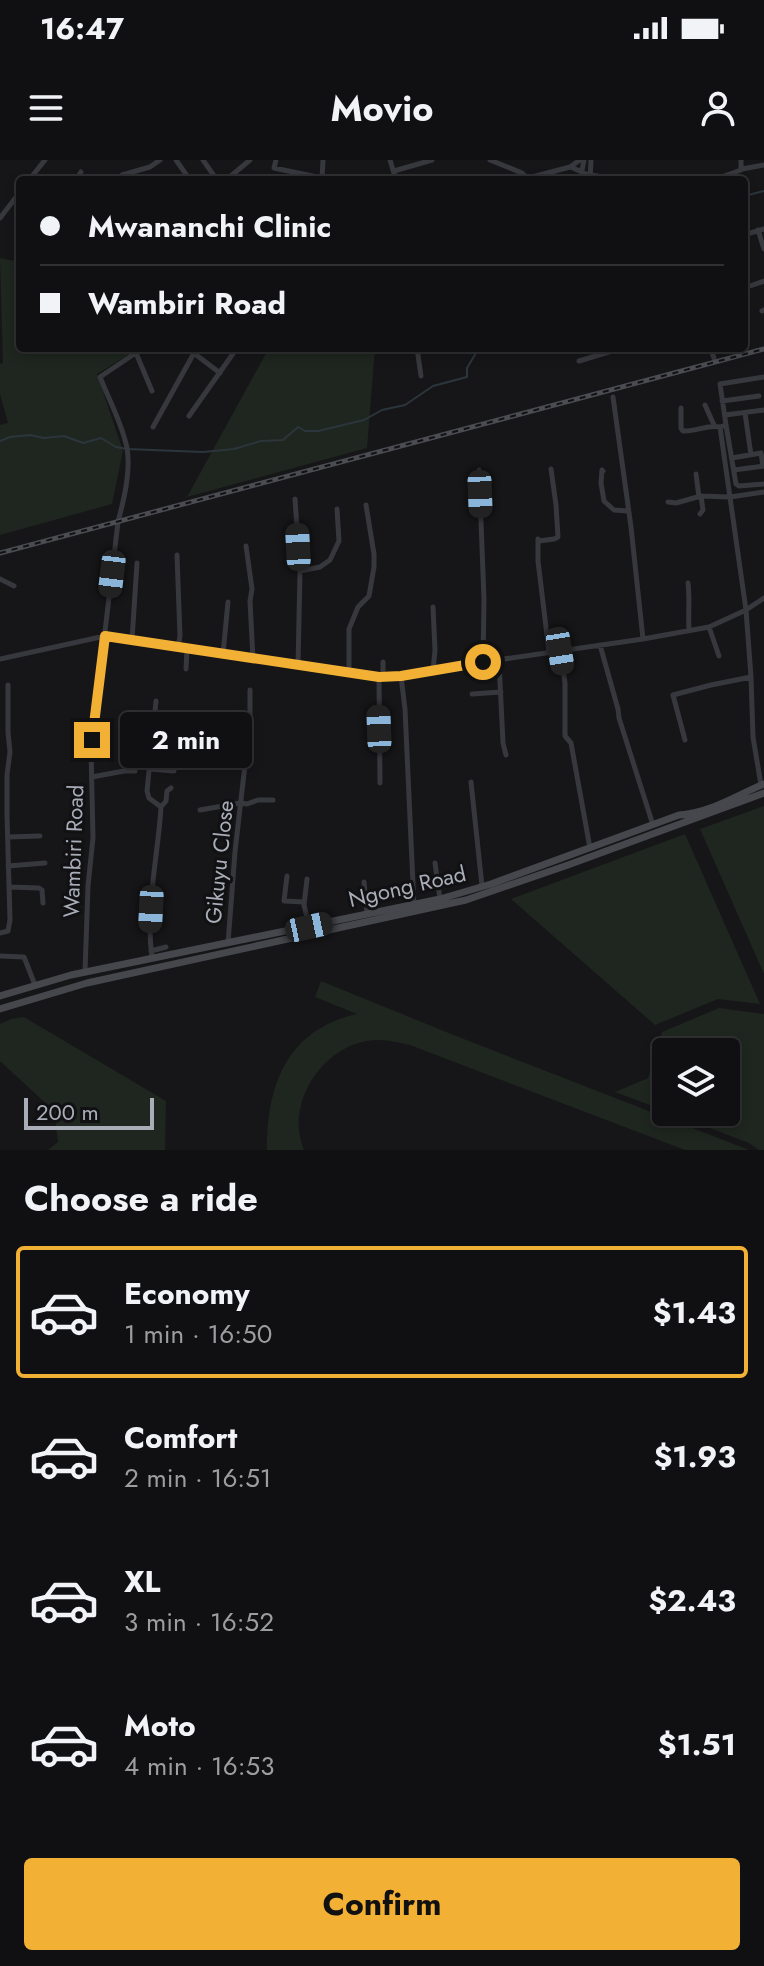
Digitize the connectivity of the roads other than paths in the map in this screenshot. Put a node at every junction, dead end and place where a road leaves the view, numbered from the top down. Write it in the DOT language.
graph roads {
  1 [pos="45,160"];
  2 [pos="160,160"];
  3 [pos="250,160"];
  4 [pos="276,160"];
  5 [pos="390,160"];
  6 [pos="432,160"];
  7 [pos="490,160"];
  8 [pos="582,160"];
  9 [pos="741,160"];
  10 [pos="764,165"];
  11 [pos="570,167"];
  12 [pos="742,169"];
  13 [pos="394,171"];
  14 [pos="554,171"];
  15 [pos="81,172"];
  16 [pos="582,173"];
  17 [pos="32,176"];
  18 [pos="78,176"];
  19 [pos="121,176"];
  20 [pos="231,176"];
  21 [pos="309,176"];
  22 [pos="395,176"];
  23 [pos="523,176"];
  24 [pos="535,176"];
  25 [pos="553,176"];
  26 [pos="581,176"];
  27 [pos="588,176"];
  28 [pos="724,176"];
  29 [pos="16,197"];
  30 [pos="0,218"];
  31 [pos="761,229"];
  32 [pos="764,249"];
  33 [pos="234,352"];
  34 [pos="418,352"];
  35 [pos="609,352"];
  36 [pos="712,352"];
  37 [pos="136,353"];
  38 [pos="194,353"];
  39 [pos="714,358"];
  40 [pos="579,361"];
  41 [pos="220,373"];
  42 [pos="421,376"];
  43 [pos="764,377"];
  44 [pos="152,391"];
  45 [pos="759,396"];
  46 [pos="613,397"];
  47 [pos="722,401"];
  48 [pos="705,405"];
  49 [pos="681,408"];
  50 [pos="764,410"];
  51 [pos="745,413"];
  52 [pos="725,415"];
  53 [pos="189,416"];
  54 [pos="720,426"];
  55 [pos="153,427"];
  56 [pos="751,455"];
  57 [pos="732,458"];
  58 [pos="764,466"];
  59 [pos="551,469"];
  60 [pos="479,470"];
  61 [pos="734,470"];
  62 [pos="603,471"];
  63 [pos="696,474"];
  64 [pos="764,484"];
  65 [pos="764,492"];
  66 [pos="700,497"];
  67 [pos="730,497"];
  68 [pos="295,499"];
  69 [pos="668,502"];
  70 [pos="366,505"];
  71 [pos="337,509"];
  72 [pos="628,511"];
  73 [pos="700,514"];
  74 [pos="246,546"];
  75 [pos="177,555"];
  76 [pos="137,563"];
  77 [pos="300,571"];
  78 [pos="0,579"];
  79 [pos="688,583"];
  80 [pos="14,586"];
  81 [pos="764,598"];
  82 [pos="228,602"];
  83 [pos="433,607"];
  84 [pos="746,610"];
  85 [pos="709,627"];
  86 [pos="689,630"];
  87 [pos="105,636"];
  88 [pos="643,639"];
  89 [pos="132,640"];
  90 [pos="600,645"];
  91 [pos="178,647"];
  92 [pos="187,649"];
  93 [pos="560,651"];
  94 [pos="549,652"];
  95 [pos="223,654"];
  96 [pos="719,656"];
  97 [pos="0,659"];
  98 [pos="253,659"];
  99 [pos="499,661"];
  100 [pos="383,662"];
  101 [pos="483,662"];
  102 [pos="298,666"];
  103 [pos="186,669"];
  104 [pos="433,671"];
  105 [pos="349,673"];
  106 [pos="401,676"];
  107 [pos="381,677"];
  108 [pos="751,677"];
  109 [pos="8,685"];
  110 [pos="250,690"];
  111 [pos="501,692"];
  112 [pos="472,694"];
  113 [pos="156,701"];
  114 [pos="685,740"];
  115 [pos="506,755"];
  116 [pos="149,769"];
  117 [pos="135,771"];
  118 [pos="174,771"];
  119 [pos="92,777"];
  120 [pos="471,782"];
  121 [pos="380,783"];
  122 [pos="763,787"];
  123 [pos="171,788"];
  124 [pos="273,800"];
  125 [pos="240,803"];
  126 [pos="161,807"];
  127 [pos="200,810"];
  128 [pos="653,825"];
  129 [pos="40,836"];
  130 [pos="8,837"];
  131 [pos="590,848"];
  132 [pos="45,863"];
  133 [pos="435,863"];
  134 [pos="8,866"];
  135 [pos="287,876"];
  136 [pos="307,879"];
  137 [pos="364,882"];
  138 [pos="482,886"];
  139 [pos="9,887"];
  140 [pos="440,899"];
  141 [pos="304,902"];
  142 [pos="43,903"];
  143 [pos="414,906"];
  144 [pos="367,914"];
  145 [pos="309,927"];
  146 [pos="0,933"];
  147 [pos="228,943"];
  148 [pos="166,947"];
  149 [pos="151,954"];
  150 [pos="0,956"];
  151 [pos="85,973"];
  152 [pos="87,983"];
  153 [pos="35,985"];
  154 [pos="0,996"];
  155 [pos="0,1009"];
  1 -- 17 [label="street"];
  2 -- 19 [label="street"];
  3 -- 20 [label="street"];
  4 -- 21 [label="street"];
  5 -- 13 [label="street"];
  6 -- 13 [label="street"];
  7 -- 23 [label="street"];
  8 -- 11 [label="street"];
  8 -- 16 [label="street"];
  9 -- 12 [label="street"];
  10 -- 12 [label="street"];
  11 -- 14 [label="street"];
  11 -- 16 [label="street"];
  12 -- 28 [label="street"];
  13 -- 22 [label="street"];
  14 -- 24 [label="street"];
  14 -- 25 [label="street"];
  15 -- 18 [label="street"];
  16 -- 26 [label="street"];
  16 -- 27 [label="street"];
  29 -- 30 [label="street"];
  31 -- 32 [label="street"];
  33 -- 41 [label="street"];
  34 -- 42 [label="street"];
  35 -- 40 [label="street"];
  36 -- 39 [label="street"];
  37 -- 44 [label="street"];
  37 -- 87 [label="street, Wambiri Road"];
  38 -- 41 [label="street"];
  38 -- 55 [label="street"];
  41 -- 53 [label="street"];
  43 -- 47 [label="street"];
  45 -- 47 [label="street"];
  46 -- 72 [label="street"];
  47 -- 52 [label="street"];
  48 -- 54 [label="street"];
  49 -- 54 [label="street"];
  50 -- 51 [label="street"];
  51 -- 52 [label="street"];
  51 -- 56 [label="street"];
  52 -- 54 [label="street"];
  54 -- 57 [label="street"];
  54 -- 67 [label="street"];
  56 -- 57 [label="street"];
  56 -- 58 [label="street"];
  57 -- 61 [label="street"];
  58 -- 61 [label="street"];
  59 -- 94 [label="street"];
  60 -- 101 [label="street"];
  61 -- 64 [label="street"];
  62 -- 72 [label="street"];
  63 -- 66 [label="street"];
  65 -- 67 [label="street"];
  66 -- 67 [label="street"];
  66 -- 69 [label="street"];
  66 -- 73 [label="street"];
  67 -- 84 [label="street"];
  68 -- 77 [label="street"];
  70 -- 105 [label="street"];
  71 -- 77 [label="street"];
  72 -- 88 [label="street"];
  74 -- 98 [label="street"];
  75 -- 91 [label="street"];
  76 -- 89 [label="street"];
  77 -- 102 [label="street"];
  78 -- 80 [label="street"];
  79 -- 86 [label="street"];
  81 -- 84 [label="street"];
  82 -- 95 [label="street"];
  83 -- 104 [label="street"];
  84 -- 85 [label="street"];
  84 -- 108 [label="street"];
  85 -- 86 [label="street"];
  85 -- 96 [label="street"];
  86 -- 88 [label="street"];
  87 -- 89 [label="street"];
  87 -- 97 [label="street"];
  87 -- 119 [label="street, Wambiri Road"];
  88 -- 90 [label="street"];
  89 -- 91 [label="street"];
  90 -- 93 [label="street"];
  90 -- 128 [label="street"];
  91 -- 92 [label="street"];
  92 -- 95 [label="street"];
  92 -- 103 [label="street"];
  93 -- 94 [label="street"];
  93 -- 131 [label="street"];
  94 -- 99 [label="street"];
  95 -- 98 [label="street"];
  98 -- 102 [label="street"];
  99 -- 101 [label="street"];
  99 -- 111 [label="street"];
  100 -- 107 [label="street"];
  101 -- 104 [label="street"];
  102 -- 105 [label="street"];
  104 -- 106 [label="street"];
  105 -- 107 [label="street"];
  106 -- 107 [label="street"];
  106 -- 143 [label="street"];
  107 -- 121 [label="street"];
  108 -- 114 [label="street"];
  108 -- 122 [label="street"];
  109 -- 130 [label="street"];
  110 -- 125 [label="street, Gikuyu Close"];
  111 -- 112 [label="street"];
  111 -- 115 [label="street"];
  113 -- 116 [label="street"];
  116 -- 118 [label="street"];
  116 -- 126 [label="street"];
  117 -- 119 [label="street"];
  119 -- 151 [label="street, Wambiri Road"];
  120 -- 138 [label="street"];
  122 -- 128 [label="main road, Ngong Road"];
  122 -- 152 [label="main road, Ngong Road"];
  123 -- 126 [label="street"];
  124 -- 125 [label="street"];
  125 -- 127 [label="street"];
  125 -- 147 [label="street, Gikuyu Close"];
  126 -- 149 [label="street"];
  128 -- 131 [label="main road, Ngong Road"];
  129 -- 130 [label="street"];
  130 -- 134 [label="street"];
  131 -- 138 [label="main road, Ngong Road"];
  132 -- 134 [label="street"];
  133 -- 140 [label="street"];
  134 -- 139 [label="street"];
  135 -- 141 [label="street"];
  136 -- 141 [label="street"];
  137 -- 144 [label="street"];
  138 -- 140 [label="main road, Ngong Road"];
  139 -- 142 [label="street"];
  139 -- 146 [label="street"];
  140 -- 143 [label="main road, Ngong Road"];
  141 -- 145 [label="street"];
  143 -- 144 [label="main road, Ngong Road"];
  144 -- 145 [label="main road, Ngong Road"];
  145 -- 147 [label="main road, Ngong Road"];
  147 -- 149 [label="main road, Ngong Road"];
  148 -- 149 [label="street"];
  149 -- 151 [label="main road, Ngong Road"];
  150 -- 153 [label="street"];
  151 -- 152 [label="main road"];
  151 -- 153 [label="main road, Ngong Road"];
  152 -- 155 [label="main road, Ngong Road"];
  153 -- 154 [label="main road, Ngong Road"];
}
